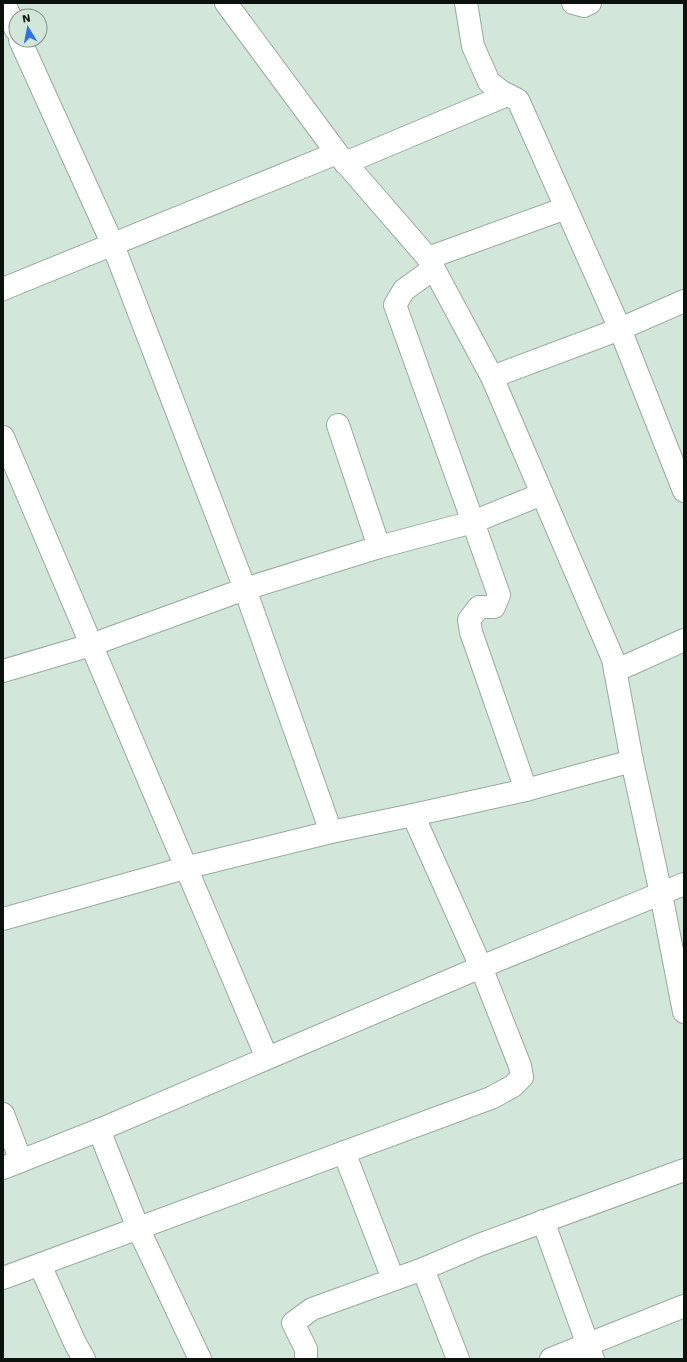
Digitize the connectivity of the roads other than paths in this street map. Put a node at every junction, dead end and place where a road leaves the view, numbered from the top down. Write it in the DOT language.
graph roads {
  1 [pos="226,3"];
  2 [pos="466,3"];
  3 [pos="573,3"];
  4 [pos="590,3"];
  5 [pos="24,48"];
  6 [pos="507,95"];
  7 [pos="341,158"];
  8 [pos="566,208"];
  9 [pos="113,245"];
  10 [pos="431,264"];
  11 [pos="3,289"];
  12 [pos="684,301"];
  13 [pos="620,329"];
  14 [pos="492,377"];
  15 [pos="338,424"];
  16 [pos="3,437"];
  17 [pos="684,491"];
  18 [pos="542,494"];
  19 [pos="472,522"];
  20 [pos="379,547"];
  21 [pos="245,589"];
  22 [pos="684,640"];
  23 [pos="91,645"];
  24 [pos="3,671"];
  25 [pos="616,671"];
  26 [pos="632,761"];
  27 [pos="526,790"];
  28 [pos="413,815"];
  29 [pos="331,832"];
  30 [pos="185,868"];
  31 [pos="684,884"];
  32 [pos="661,894"];
  33 [pos="3,919"];
  34 [pos="481,967"];
  35 [pos="684,1012"];
  36 [pos="267,1058"];
  37 [pos="3,1114"];
  38 [pos="99,1130"];
  39 [pos="344,1152"];
  40 [pos="12,1165"];
  41 [pos="684,1170"];
  42 [pos="543,1221"];
  43 [pos="138,1228"];
  44 [pos="40,1264"];
  45 [pos="423,1268"];
  46 [pos="3,1278"];
  47 [pos="393,1279"];
  48 [pos="684,1306"];
  49 [pos="590,1352"];
  50 [pos="84,1359"];
  51 [pos="200,1359"];
  52 [pos="306,1359"];
  53 [pos="458,1359"];
  54 [pos="550,1359"];
  1 -- 7 [label="street"];
  2 -- 6 [label="street"];
  3 -- 4 [label="street"];
  5 -- 9 [label="street"];
  6 -- 7 [label="street"];
  6 -- 8 [label="street"];
  7 -- 9 [label="street"];
  7 -- 10 [label="street"];
  8 -- 10 [label="street"];
  8 -- 13 [label="street"];
  9 -- 11 [label="street"];
  9 -- 21 [label="street"];
  10 -- 14 [label="street"];
  10 -- 19 [label="street"];
  12 -- 13 [label="street"];
  13 -- 14 [label="street"];
  13 -- 17 [label="street"];
  14 -- 18 [label="street"];
  15 -- 20 [label="street"];
  16 -- 23 [label="street"];
  18 -- 19 [label="street"];
  18 -- 25 [label="street"];
  19 -- 20 [label="street"];
  19 -- 27 [label="street"];
  20 -- 21 [label="street"];
  21 -- 23 [label="street"];
  21 -- 29 [label="street"];
  22 -- 25 [label="street"];
  23 -- 24 [label="street"];
  23 -- 30 [label="street"];
  25 -- 26 [label="street"];
  26 -- 27 [label="street"];
  26 -- 32 [label="street"];
  27 -- 28 [label="street"];
  28 -- 29 [label="street"];
  28 -- 34 [label="street"];
  29 -- 30 [label="street"];
  30 -- 33 [label="street"];
  30 -- 36 [label="street"];
  31 -- 32 [label="street"];
  32 -- 34 [label="street"];
  32 -- 35 [label="street"];
  34 -- 36 [label="street"];
  34 -- 39 [label="street"];
  36 -- 38 [label="street"];
  37 -- 40 [label="street"];
  38 -- 40 [label="street"];
  38 -- 43 [label="street"];
  39 -- 43 [label="street"];
  39 -- 47 [label="street"];
  41 -- 42 [label="street"];
  42 -- 45 [label="street"];
  42 -- 49 [label="street"];
  43 -- 44 [label="street"];
  43 -- 51 [label="street"];
  44 -- 46 [label="street"];
  44 -- 50 [label="street"];
  45 -- 47 [label="street"];
  45 -- 53 [label="street"];
  47 -- 52 [label="street"];
  48 -- 49 [label="street"];
  49 -- 54 [label="street"];
}
